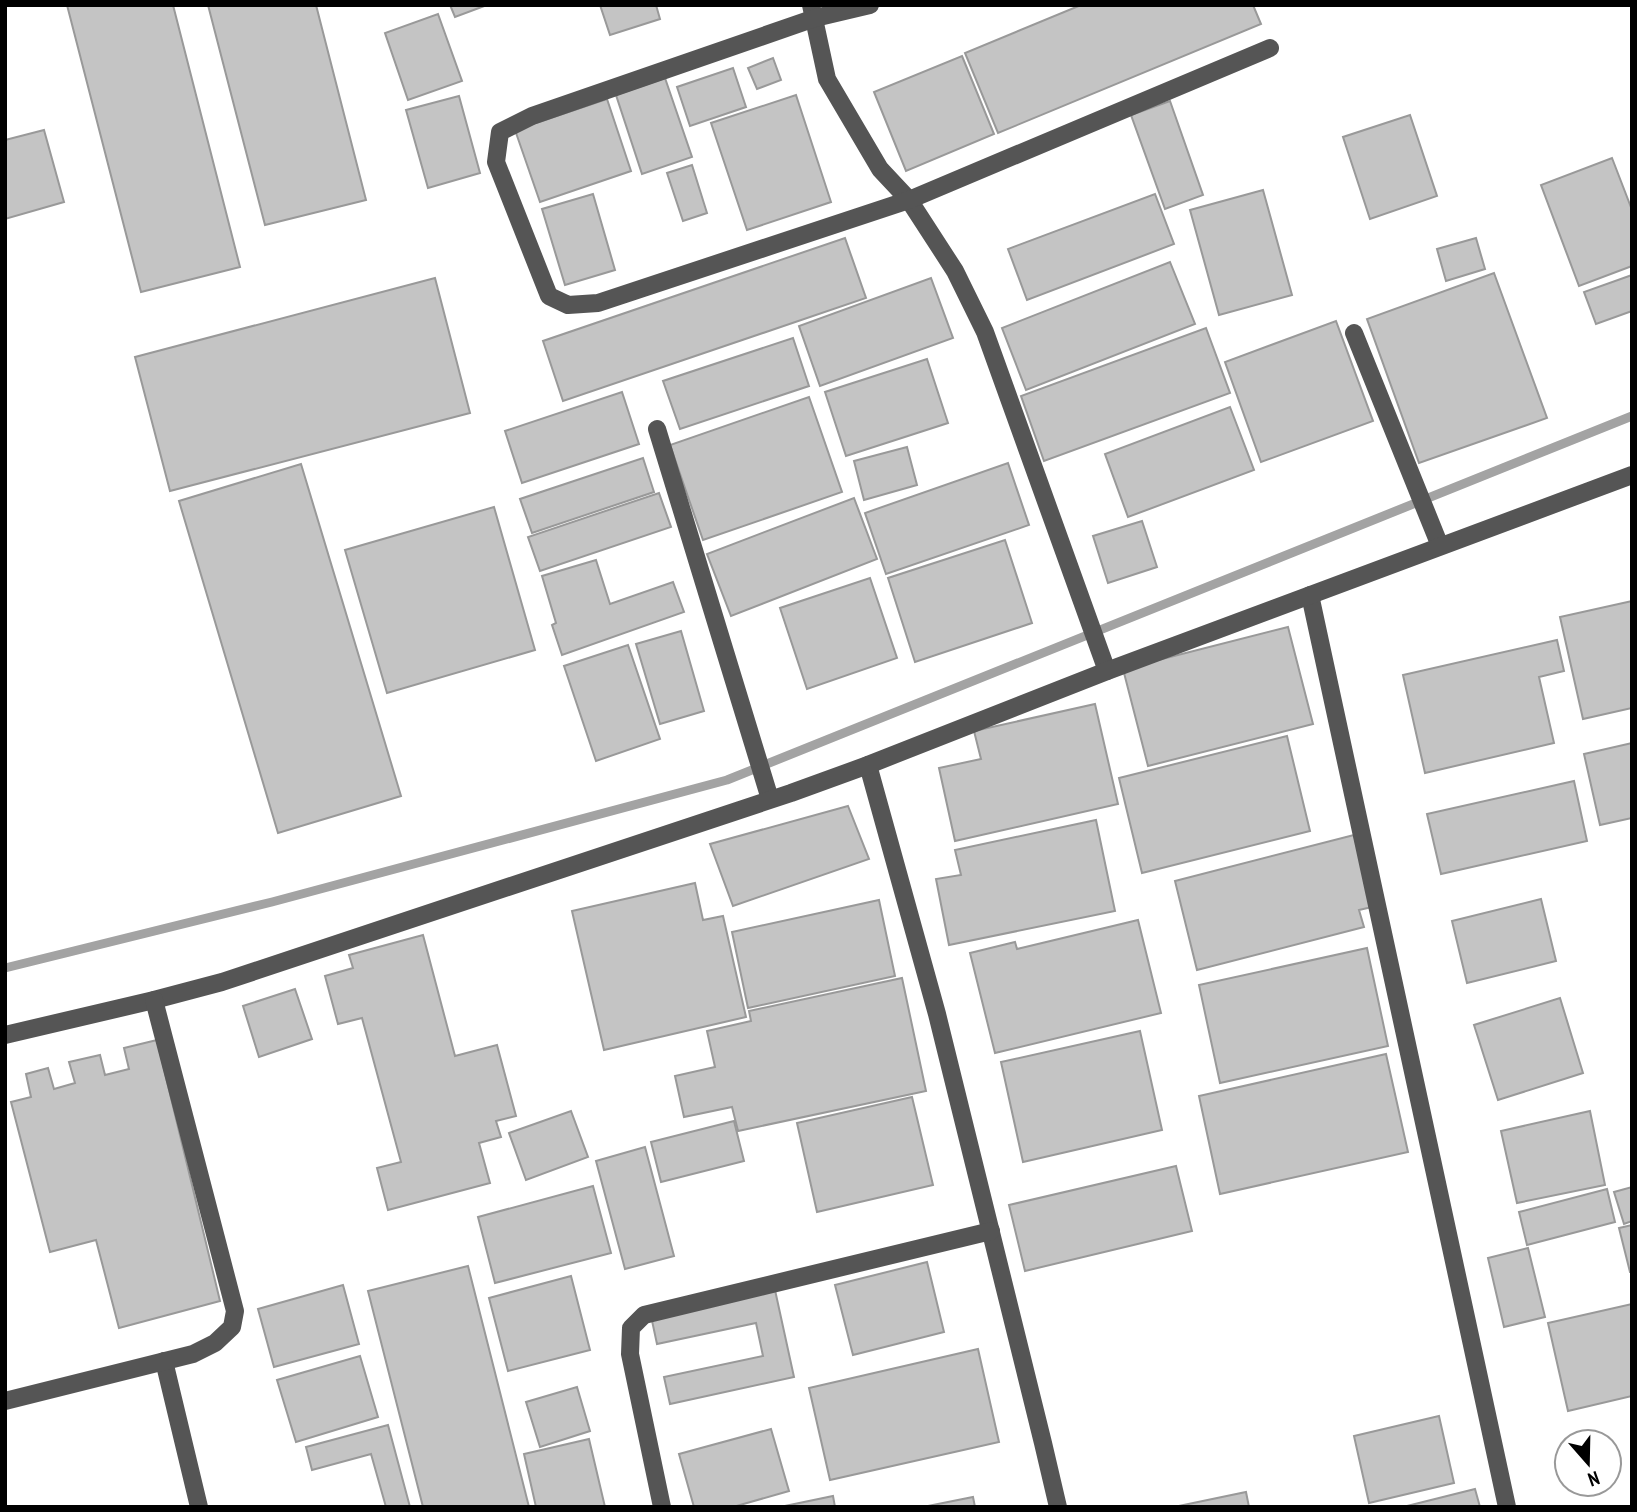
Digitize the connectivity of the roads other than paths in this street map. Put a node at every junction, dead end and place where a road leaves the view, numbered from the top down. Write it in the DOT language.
graph roads {
  1 [pos="870,5"];
  2 [pos="813,11"];
  3 [pos="1270,48"];
  4 [pos="909,200"];
  5 [pos="1354,333"];
  6 [pos="657,429"];
  7 [pos="1632,475"];
  8 [pos="1440,546"];
  9 [pos="1311,595"];
  10 [pos="1107,671"];
  11 [pos="868,765"];
  12 [pos="770,799"];
  13 [pos="154,1000"];
  14 [pos="5,1035"];
  15 [pos="991,1231"];
  16 [pos="164,1361"];
  17 [pos="5,1401"];
  18 [pos="199,1507"];
  19 [pos="662,1507"];
  20 [pos="1058,1507"];
  21 [pos="1507,1507"];
  1 -- 2 [label="street"];
  2 -- 4 [label="street"];
  2 -- 4 [label="street"];
  3 -- 4 [label="street"];
  4 -- 10 [label="street"];
  5 -- 8 [label="street"];
  6 -- 12 [label="street"];
  7 -- 8 [label="street"];
  8 -- 9 [label="street"];
  9 -- 10 [label="street"];
  9 -- 21 [label="street"];
  10 -- 11 [label="street"];
  11 -- 12 [label="street"];
  11 -- 15 [label="street"];
  12 -- 13 [label="street"];
  13 -- 14 [label="street"];
  13 -- 16 [label="street"];
  15 -- 19 [label="street"];
  15 -- 20 [label="street"];
  16 -- 17 [label="street"];
  16 -- 18 [label="street"];
}
